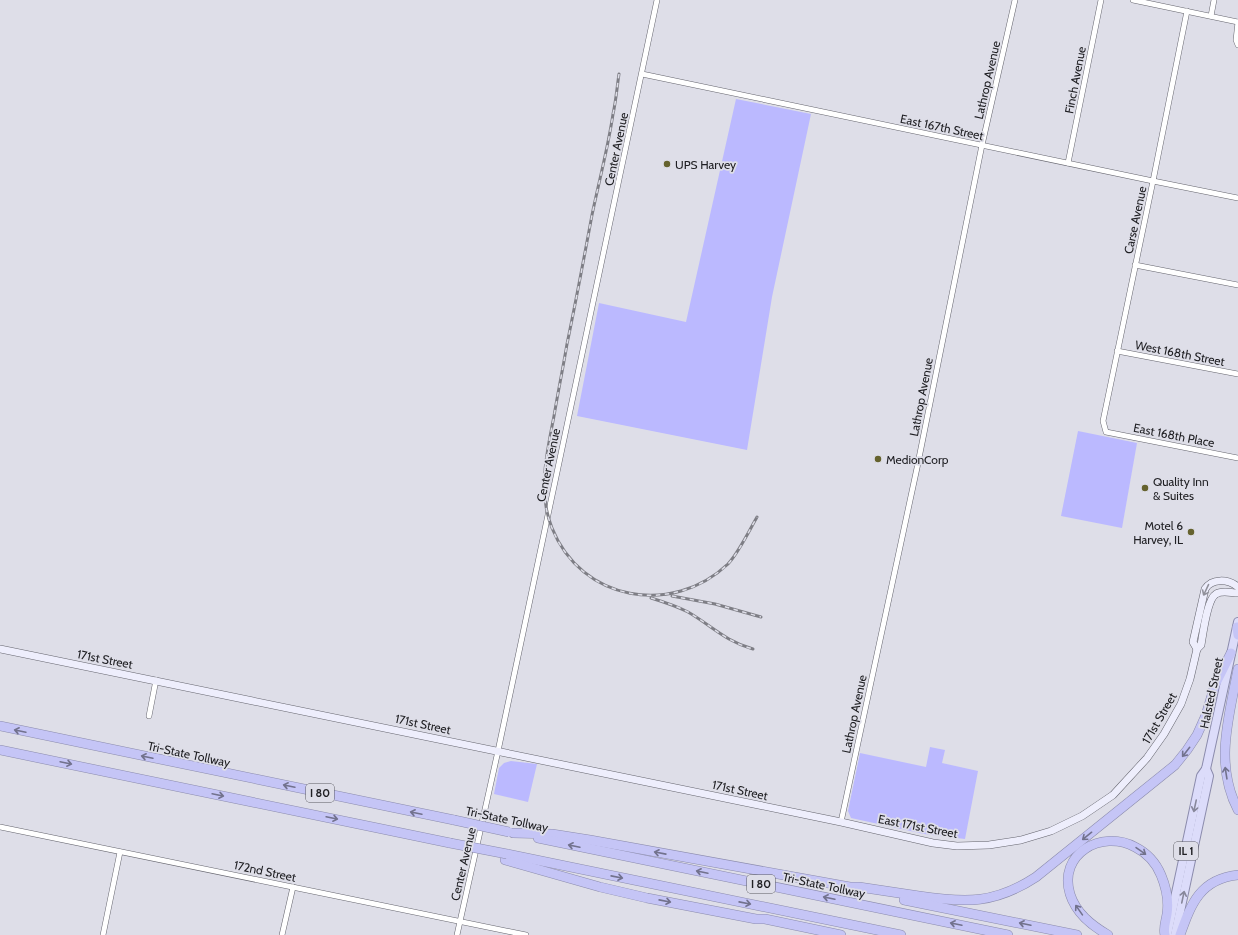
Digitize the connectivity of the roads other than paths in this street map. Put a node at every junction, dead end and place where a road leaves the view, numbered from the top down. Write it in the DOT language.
graph roads {
  1 [pos="657,0"];
  2 [pos="1015,0"];
  3 [pos="1101,0"];
  4 [pos="1133,0"];
  5 [pos="1214,0"];
  6 [pos="1187,11"];
  7 [pos="1211,16"];
  8 [pos="1238,22"];
  9 [pos="1238,45"];
  10 [pos="642,74"];
  11 [pos="982,145"];
  12 [pos="1068,163"];
  13 [pos="1153,181"];
  14 [pos="1238,198"];
  15 [pos="1136,265"];
  16 [pos="1238,285"];
  17 [pos="1117,351"];
  18 [pos="1238,374"];
  19 [pos="1106,432"];
  20 [pos="1238,458"];
  21 [pos="1238,587"];
  22 [pos="1238,593"];
  23 [pos="1238,628"];
  24 [pos="0,649"];
  25 [pos="1197,649"];
  26 [pos="1231,653"];
  27 [pos="1238,669"];
  28 [pos="156,680"];
  29 [pos="149,716"];
  30 [pos="0,726"];
  31 [pos="0,750"];
  32 [pos="498,751"];
  33 [pos="1206,769"];
  34 [pos="1137,770"];
  35 [pos="1238,810"];
  36 [pos="841,822"];
  37 [pos="0,827"];
  38 [pos="511,833"];
  39 [pos="120,852"];
  40 [pos="506,857"];
  41 [pos="1238,875"];
  42 [pos="292,887"];
  43 [pos="850,887"];
  44 [pos="756,919"];
  45 [pos="460,922"];
  46 [pos="103,935"];
  47 [pos="282,935"];
  48 [pos="457,935"];
  49 [pos="526,935"];
  50 [pos="819,935"];
  51 [pos="841,935"];
  52 [pos="902,935"];
  53 [pos="1008,935"];
  54 [pos="1077,935"];
  55 [pos="1108,935"];
  56 [pos="1166,935"];
  57 [pos="1175,935"];
  58 [pos="1180,935"];
  1 -- 10 [label="street, Center Avenue"];
  2 -- 11 [label="street, Lathrop Avenue"];
  3 -- 12 [label="street, Finch Avenue"];
  4 -- 6 [label="street"];
  5 -- 7 [label="street"];
  6 -- 7 [label="street"];
  6 -- 13 [label="street, Carse Avenue"];
  7 -- 8 [label="street"];
  8 -- 9 [label="street"];
  10 -- 11 [label="street, East 167th Street"];
  10 -- 32 [label="street, Center Avenue"];
  11 -- 12 [label="street, East 167th Street"];
  11 -- 36 [label="street, Lathrop Avenue"];
  12 -- 13 [label="street, East 167th Street"];
  13 -- 14 [label="street, East 167th Street"];
  13 -- 15 [label="street, Carse Avenue"];
  15 -- 16 [label="street"];
  15 -- 17 [label="street, Carse Avenue"];
  17 -- 18 [label="street, West 168th Street"];
  17 -- 19 [label="street, Carse Avenue"];
  19 -- 20 [label="street, East 168th Place"];
  21 -- 25 [label="street, 171st Street, one-way"];
  22 -- 25 [label="street, 171st Street"];
  23 -- 26 [label="main road, Halsted Street / IL 1"];
  24 -- 28 [label="street, 171st Street"];
  25 -- 34 [label="street, 171st Street"];
  26 -- 33 [label="main road, Halsted Street / IL 1"];
  26 -- 43 [label="highway, one-way"];
  35 -- 27 [label="highway, one-way"];
  28 -- 29 [label="street"];
  28 -- 32 [label="street, 171st Street"];
  38 -- 30 [label="highway, Tri-State Tollway / I 80, one-way, bridge"];
  31 -- 40 [label="highway, I 80, one-way, bridge"];
  32 -- 36 [label="street, 171st Street"];
  32 -- 45 [label="street, Center Avenue"];
  33 -- 56 [label="main road, Halsted Street / IL 1, one-way"];
  57 -- 33 [label="main road, Halsted Street / IL 1, one-way"];
  34 -- 36 [label="street, East 171st Street"];
  37 -- 39 [label="street, 172nd Street"];
  43 -- 38 [label="highway, one-way"];
  53 -- 38 [label="highway, Tri-State Tollway / I 80, one-way"];
  39 -- 42 [label="street, 172nd Street"];
  39 -- 46 [label="street"];
  40 -- 44 [label="highway, one-way"];
  40 -- 52 [label="highway, I 80, one-way"];
  41 -- 58 [label="highway"];
  42 -- 45 [label="street, 172nd Street"];
  42 -- 47 [label="street"];
  54 -- 43 [label="highway, one-way"];
  44 -- 50 [label="highway"];
  44 -- 51 [label="highway"];
  45 -- 48 [label="street, Center Avenue"];
  45 -- 49 [label="street, 172nd Street"];
  55 -- 56 [label="highway, one-way"];
}
